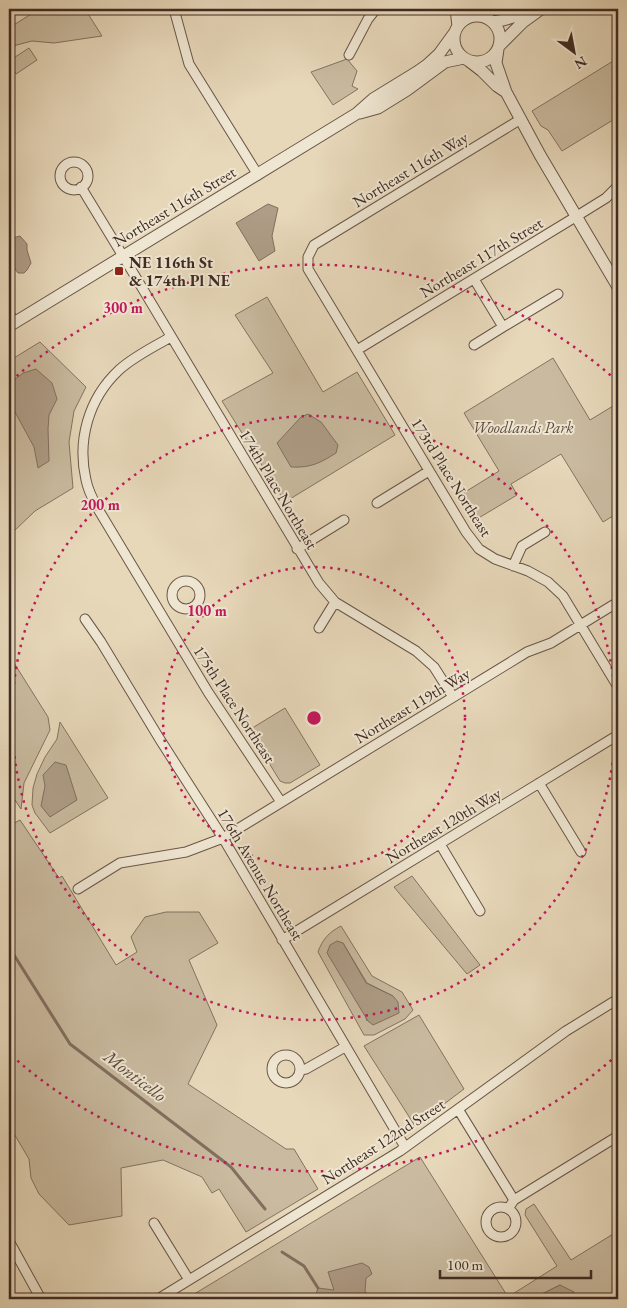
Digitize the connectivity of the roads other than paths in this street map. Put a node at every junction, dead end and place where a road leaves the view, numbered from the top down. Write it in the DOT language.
graph roads {
  1 [pos="174,9"];
  2 [pos="376,9"];
  3 [pos="456,9"];
  4 [pos="475,9"];
  5 [pos="528,9"];
  6 [pos="541,9"];
  7 [pos="489,20"];
  8 [pos="457,29"];
  9 [pos="499,47"];
  10 [pos="349,55"];
  11 [pos="466,59"];
  12 [pos="506,92"];
  13 [pos="356,114"];
  14 [pos="521,119"];
  15 [pos="258,175"];
  16 [pos="618,186"];
  17 [pos="81,188"];
  18 [pos="577,216"];
  19 [pos="314,245"];
  20 [pos="123,256"];
  21 [pos="474,279"];
  22 [pos="618,287"];
  23 [pos="558,294"];
  24 [pos="11,320"];
  25 [pos="503,327"];
  26 [pos="171,337"];
  27 [pos="474,345"];
  28 [pos="356,350"];
  29 [pos="429,471"];
  30 [pos="377,503"];
  31 [pos="344,520"];
  32 [pos="545,532"];
  33 [pos="297,549"];
  34 [pos="513,566"];
  35 [pos="173,601"];
  36 [pos="335,602"];
  37 [pos="618,602"];
  38 [pos="158,609"];
  39 [pos="85,619"];
  40 [pos="580,625"];
  41 [pos="319,628"];
  42 [pos="618,687"];
  43 [pos="453,698"];
  44 [pos="618,735"];
  45 [pos="539,783"];
  46 [pos="281,802"];
  47 [pos="223,838"];
  48 [pos="440,844"];
  49 [pos="581,852"];
  50 [pos="78,889"];
  51 [pos="480,910"];
  52 [pos="282,940"];
  53 [pos="618,999"];
  54 [pos="346,1047"];
  55 [pos="300,1070"];
  56 [pos="458,1109"];
  57 [pos="618,1136"];
  58 [pos="406,1147"];
  59 [pos="514,1200"];
  60 [pos="508,1209"];
  61 [pos="154,1223"];
  62 [pos="9,1241"];
  63 [pos="189,1280"];
  64 [pos="41,1299"];
  65 [pos="158,1299"];
  1 -- 15 [label="street"];
  2 -- 10 [label="street"];
  3 -- 8 [label="street"];
  4 -- 7 [label="street"];
  5 -- 7 [label="street"];
  6 -- 9 [label="street"];
  7 -- 8 [label="street"];
  7 -- 9 [label="street"];
  8 -- 11 [label="street"];
  8 -- 13 [label="street, Northeast 116th Street"];
  9 -- 11 [label="street"];
  9 -- 12 [label="street"];
  11 -- 12 [label="street"];
  11 -- 13 [label="street, Northeast 116th Street"];
  12 -- 14 [label="street"];
  13 -- 15 [label="street, Northeast 116th Street"];
  14 -- 18 [label="street"];
  14 -- 19 [label="street, Northeast 116th Way"];
  15 -- 20 [label="street, Northeast 116th Street"];
  16 -- 18 [label="street, Northeast 117th Street"];
  17 -- 20 [label="street, 174th Place Northeast"];
  18 -- 21 [label="street, Northeast 117th Street"];
  18 -- 22 [label="street"];
  19 -- 28 [label="street, 173rd Place Northeast"];
  20 -- 24 [label="street, Northeast 116th Street"];
  20 -- 26 [label="street, 174th Place Northeast"];
  21 -- 25 [label="street"];
  21 -- 28 [label="street, Northeast 117th Street"];
  23 -- 25 [label="street"];
  25 -- 27 [label="street"];
  26 -- 33 [label="street, 174th Place Northeast"];
  26 -- 38 [label="street, 175th Place Northeast"];
  28 -- 29 [label="street, 173rd Place Northeast"];
  29 -- 30 [label="street"];
  29 -- 34 [label="street, 173rd Place Northeast"];
  31 -- 33 [label="street"];
  32 -- 34 [label="street"];
  33 -- 36 [label="street, 174th Place Northeast"];
  34 -- 40 [label="street, 173rd Place Northeast"];
  35 -- 38 [label="street"];
  36 -- 41 [label="street"];
  36 -- 43 [label="street, 174th Place Northeast"];
  37 -- 40 [label="street, Northeast 119th Way"];
  38 -- 46 [label="street, 175th Place Northeast"];
  39 -- 47 [label="street, 176th Avenue Northeast"];
  40 -- 42 [label="street, 173rd Place Northeast"];
  40 -- 43 [label="street, Northeast 119th Way"];
  43 -- 46 [label="street, Northeast 119th Way"];
  44 -- 45 [label="street, Northeast 120th Way"];
  45 -- 48 [label="street, Northeast 120th Way"];
  45 -- 49 [label="street"];
  46 -- 47 [label="street, Northeast 119th Way"];
  47 -- 50 [label="street, Northeast 119th Way"];
  47 -- 52 [label="street, 176th Avenue Northeast"];
  48 -- 51 [label="street"];
  48 -- 52 [label="street, Northeast 120th Way"];
  52 -- 54 [label="street, 176th Avenue Northeast"];
  53 -- 56 [label="street, Northeast 122nd Street"];
  54 -- 55 [label="street"];
  54 -- 58 [label="street, 176th Avenue Northeast"];
  56 -- 58 [label="street, Northeast 122nd Street"];
  56 -- 59 [label="street"];
  57 -- 59 [label="street"];
  58 -- 63 [label="street, Northeast 122nd Street"];
  59 -- 60 [label="street"];
  61 -- 63 [label="street"];
  62 -- 64 [label="street"];
  63 -- 65 [label="street, Northeast 122nd Street"];
}
